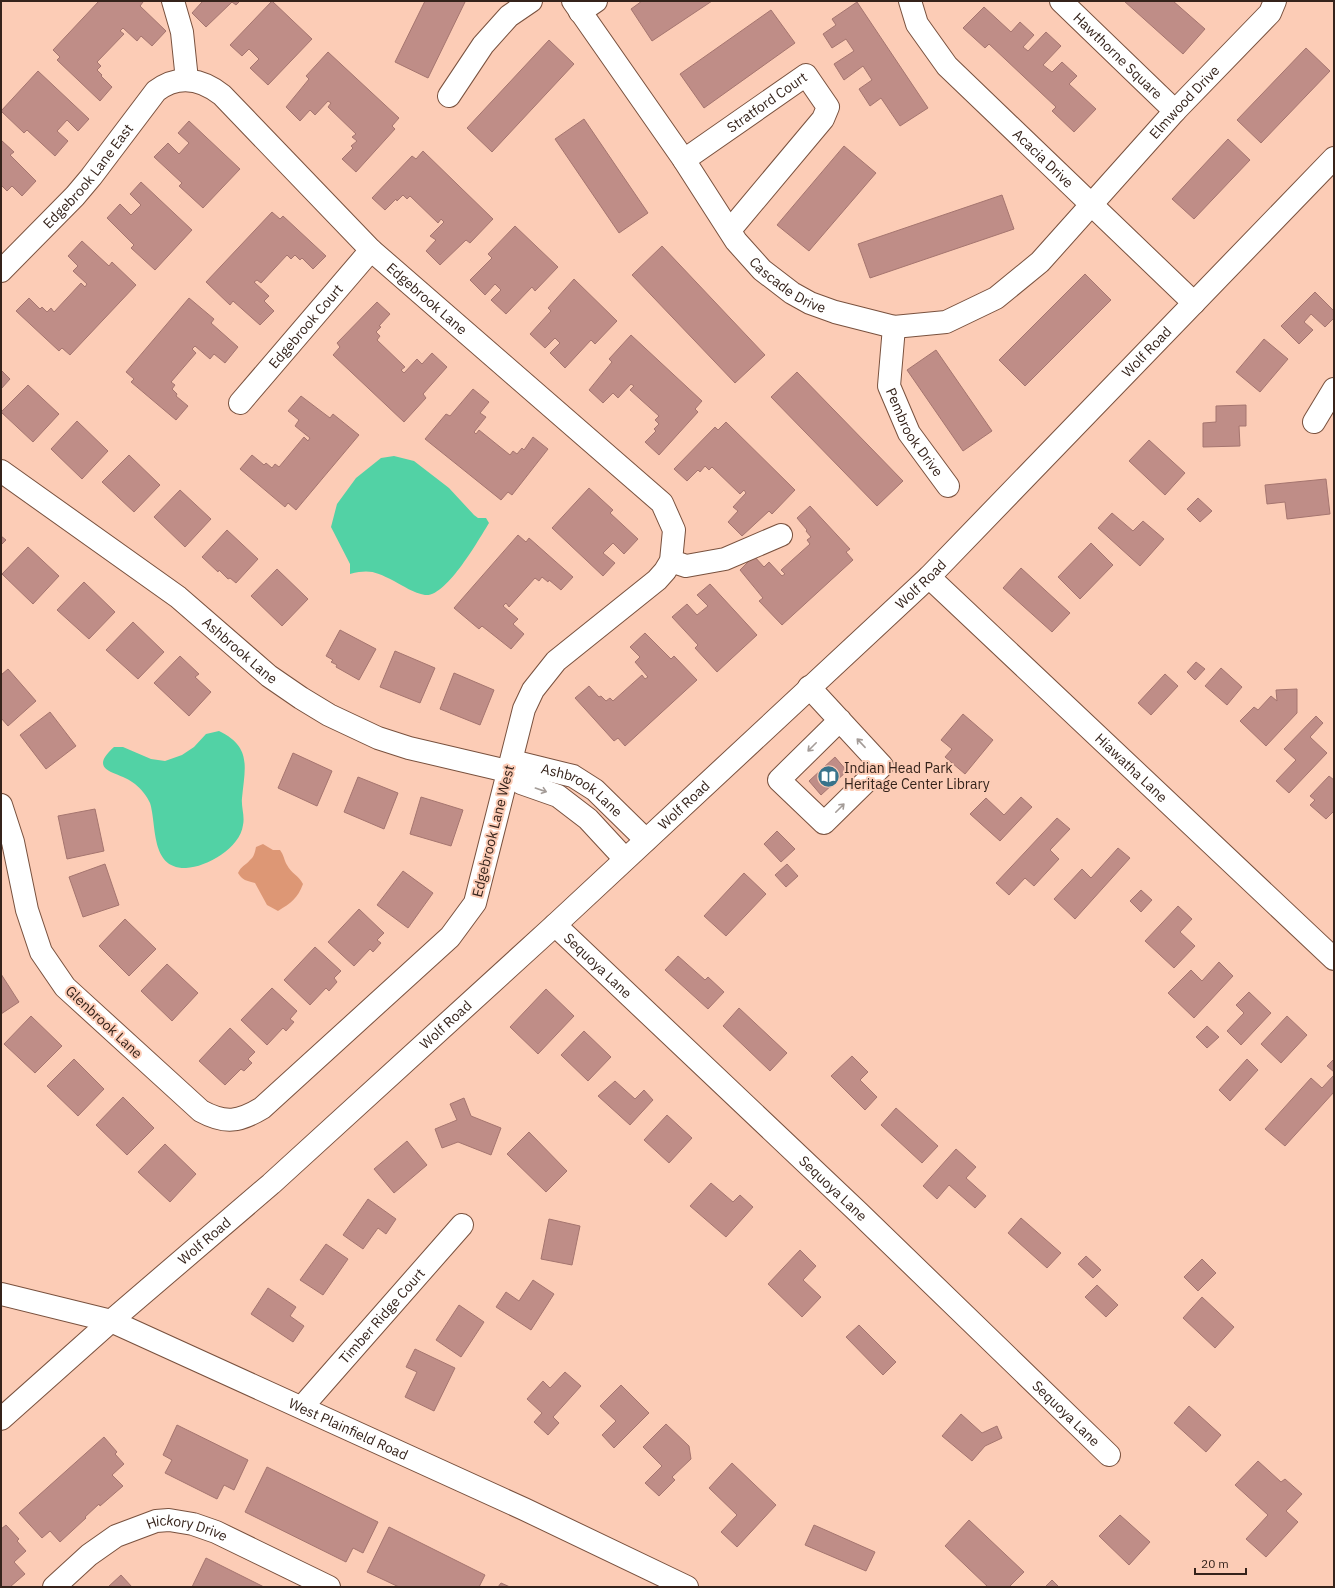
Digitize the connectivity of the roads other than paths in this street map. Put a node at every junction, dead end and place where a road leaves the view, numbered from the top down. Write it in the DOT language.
graph roads {
  1 [pos="173,1"];
  2 [pos="531,1"];
  3 [pos="910,1"];
  4 [pos="1061,1"];
  5 [pos="1275,1"];
  6 [pos="583,5"];
  7 [pos="181,81"];
  8 [pos="449,96"];
  9 [pos="1175,111"];
  10 [pos="1334,158"];
  11 [pos="684,160"];
  12 [pos="1092,203"];
  13 [pos="730,230"];
  14 [pos="371,250"];
  15 [pos="1,271"];
  16 [pos="1194,303"];
  17 [pos="894,327"];
  18 [pos="1334,389"];
  19 [pos="240,403"];
  20 [pos="1314,422"];
  21 [pos="1,471"];
  22 [pos="948,486"];
  23 [pos="674,530"];
  24 [pos="781,535"];
  25 [pos="671,561"];
  26 [pos="929,576"];
  27 [pos="809,687"];
  28 [pos="840,720"];
  29 [pos="508,771"];
  30 [pos="1,805"];
  31 [pos="646,840"];
  32 [pos="625,859"];
  33 [pos="555,925"];
  34 [pos="1334,959"];
  35 [pos="219,1119"];
  36 [pos="462,1225"];
  37 [pos="1,1294"];
  38 [pos="111,1321"];
  39 [pos="302,1407"];
  40 [pos="1,1419"];
  41 [pos="1109,1455"];
  42 [pos="54,1587"];
  43 [pos="329,1587"];
  44 [pos="687,1587"];
  1 -- 7 [label="street"];
  2 -- 8 [label="street"];
  3 -- 12 [label="street, Acacia Drive"];
  4 -- 9 [label="street, Hawthorne Square"];
  5 -- 9 [label="street, Elmwood Drive"];
  6 -- 11 [label="street, Cascade Drive"];
  7 -- 14 [label="street, Edgebrook Lane"];
  7 -- 15 [label="street, Edgebrook Lane East"];
  9 -- 12 [label="street, Elmwood Drive"];
  10 -- 16 [label="street, Wolf Road"];
  11 -- 13 [label="street, Cascade Drive"];
  11 -- 13 [label="street, Stratford Court"];
  12 -- 16 [label="street, Acacia Drive"];
  12 -- 17 [label="street, Cascade Drive"];
  13 -- 17 [label="street, Cascade Drive"];
  14 -- 19 [label="street, Edgebrook Court"];
  14 -- 23 [label="street, Edgebrook Lane"];
  16 -- 26 [label="street, Wolf Road"];
  17 -- 22 [label="street, Pembrook Drive"];
  18 -- 20 [label="street"];
  21 -- 29 [label="street, Ashbrook Lane"];
  23 -- 25 [label="street, Edgebrook Lane West"];
  24 -- 25 [label="street"];
  25 -- 29 [label="street, Edgebrook Lane West"];
  26 -- 27 [label="street, Wolf Road"];
  26 -- 34 [label="street, Hiawatha Lane"];
  27 -- 28 [label="street"];
  27 -- 31 [label="street, Wolf Road"];
  28 -- 28 [label="street, one-way"];
  29 -- 31 [label="street, Ashbrook Lane"];
  29 -- 32 [label="street, Ashbrook Lane, one-way"];
  29 -- 35 [label="street, Edgebrook Lane West"];
  30 -- 35 [label="street, Glenbrook Lane"];
  31 -- 32 [label="street, Wolf Road"];
  32 -- 33 [label="street, Wolf Road"];
  33 -- 38 [label="street, Wolf Road"];
  33 -- 41 [label="street, Sequoya Lane"];
  36 -- 39 [label="street, Timber Ridge Court"];
  37 -- 38 [label="street, West Plainfield Road"];
  38 -- 39 [label="street, West Plainfield Road"];
  38 -- 40 [label="street, Wolf Road"];
  39 -- 44 [label="street, West Plainfield Road"];
  42 -- 43 [label="street, Hickory Drive"];
}
